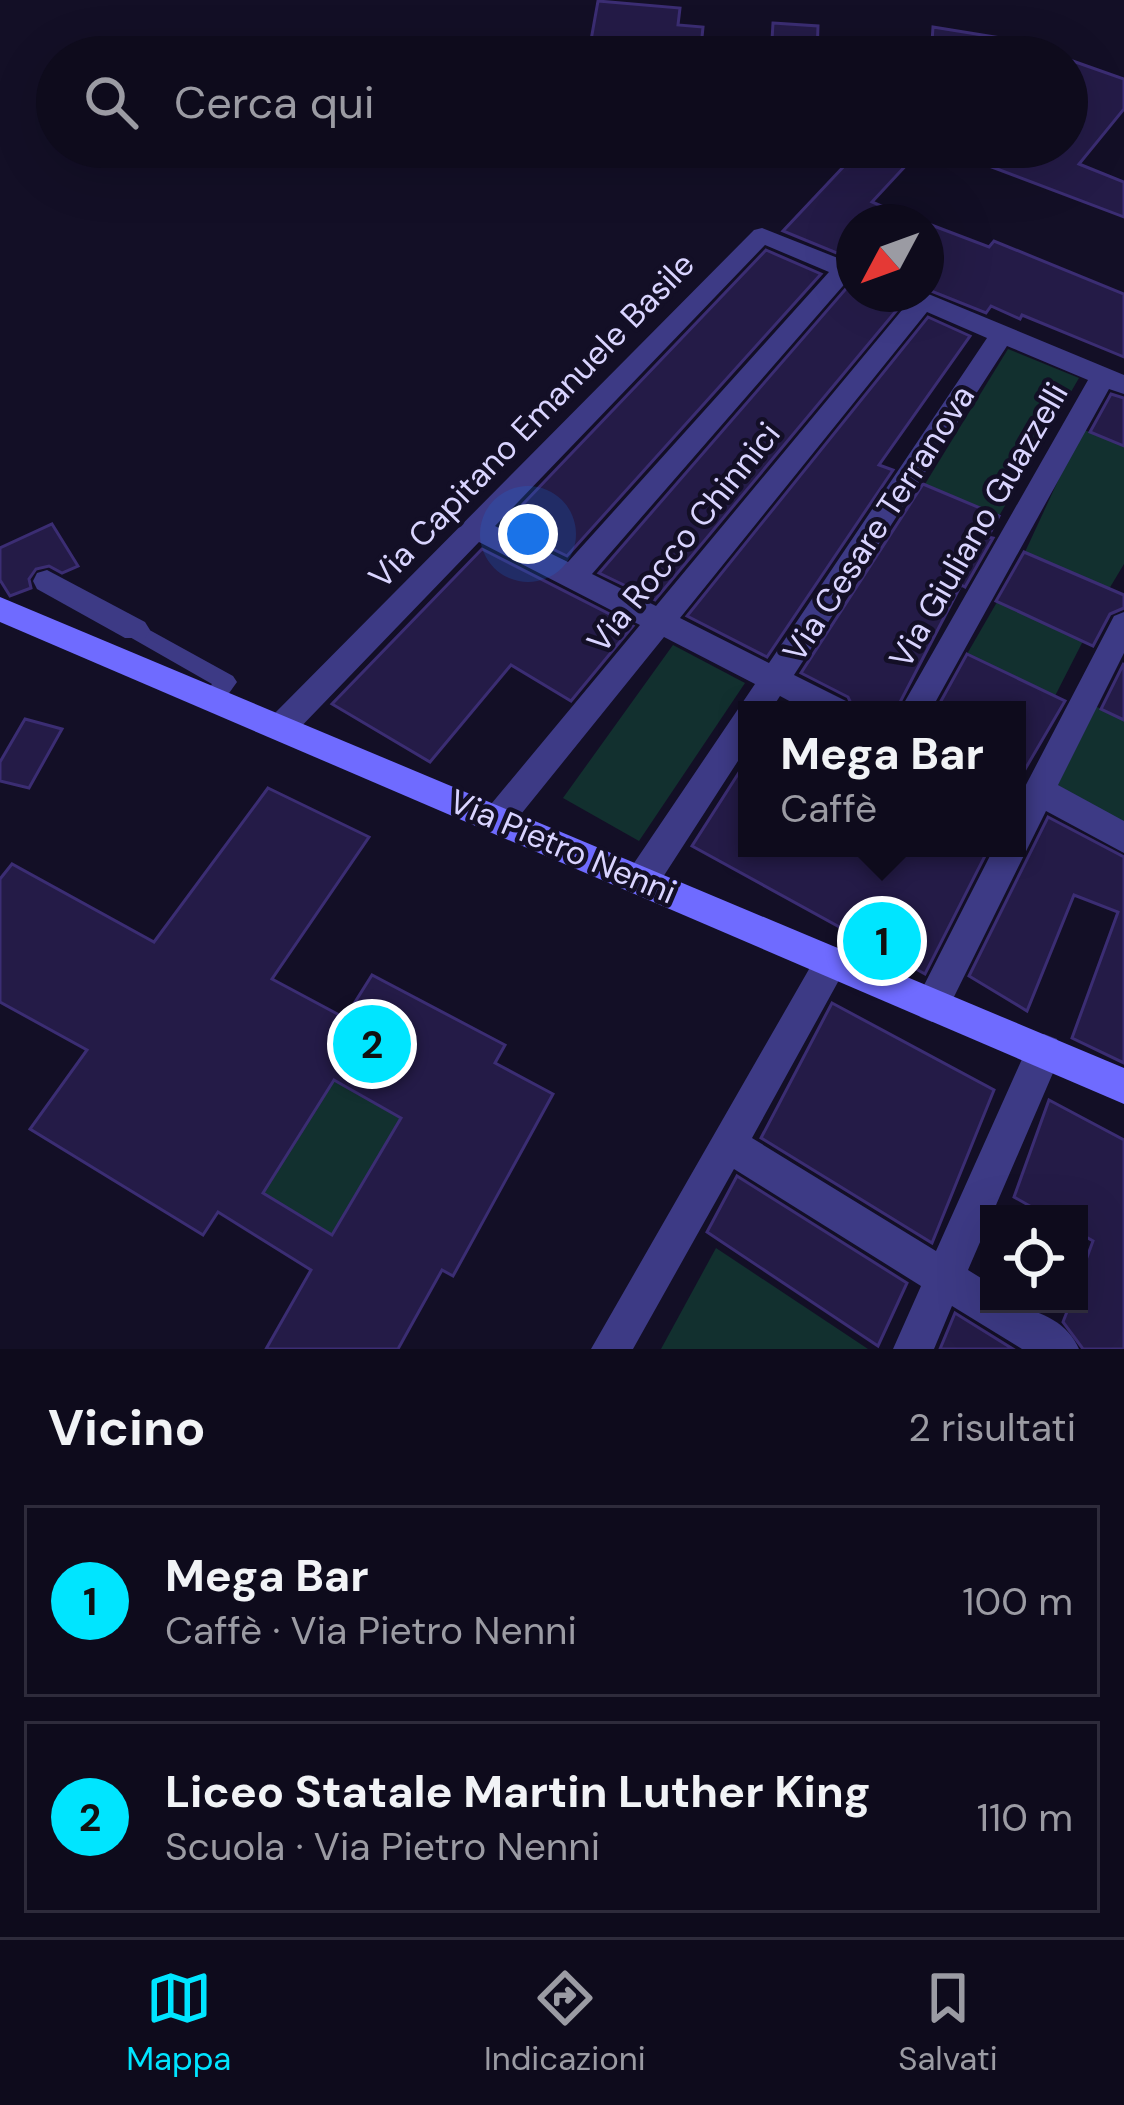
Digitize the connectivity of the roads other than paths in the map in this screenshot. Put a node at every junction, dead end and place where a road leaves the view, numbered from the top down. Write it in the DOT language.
graph roads {
  1 [pos="836,266"];
  2 [pos="836,285"];
  3 [pos="944,311"];
  4 [pos="903,312"];
  5 [pos="1002,335"];
  6 [pos="1114,380"];
  7 [pos="475,528"];
  8 [pos="572,578"];
  9 [pos="47,580"];
  10 [pos="0,609"];
  11 [pos="660,621"];
  12 [pos="1124,624"];
  13 [pos="135,630"];
  14 [pos="775,680"];
  15 [pos="214,697"];
  16 [pos="760,701"];
  17 [pos="817,701"];
  18 [pos="919,701"];
  19 [pos="282,726"];
  20 [pos="738,735"];
  21 [pos="1026,809"];
  22 [pos="498,819"];
  23 [pos="1124,838"];
  24 [pos="1006,857"];
  25 [pos="642,880"];
  26 [pos="832,962"];
  27 [pos="932,1004"];
  28 [pos="1044,1052"];
  29 [pos="1124,1086"];
  30 [pos="728,1144"];
  31 [pos="945,1278"];
  32 [pos="611,1349"];
  33 [pos="914,1349"];
  34 [pos="1059,1349"];
  1 -- 7 [label="street, Via Capitano Emanuele Basile"];
  2 -- 8 [label="street"];
  3 -- 5 [label="street"];
  4 -- 11 [label="street, Via Rocco Chinnici"];
  5 -- 6 [label="street"];
  5 -- 14 [label="street, Via Cesare Terranova"];
  6 -- 18 [label="street, Via Giuliano Guazzelli"];
  7 -- 8 [label="street"];
  7 -- 19 [label="street, Via Capitano Emanuele Basile"];
  8 -- 11 [label="street"];
  9 -- 13 [label="street"];
  10 -- 15 [label="main road, Via Pietro Nenni"];
  11 -- 14 [label="street"];
  11 -- 22 [label="street, Via Rocco Chinnici"];
  12 -- 21 [label="street"];
  13 -- 15 [label="lane"];
  14 -- 16 [label="street, Via Cesare Terranova"];
  14 -- 17 [label="street"];
  15 -- 19 [label="main road, Via Pietro Nenni"];
  19 -- 22 [label="main road, Via Pietro Nenni"];
  20 -- 25 [label="street"];
  21 -- 23 [label="street"];
  22 -- 25 [label="main road, Via Pietro Nenni"];
  24 -- 27 [label="street"];
  25 -- 26 [label="main road, Via Pietro Nenni"];
  26 -- 27 [label="main road, Via Pietro Nenni"];
  26 -- 30 [label="street"];
  27 -- 28 [label="main road, Via Pietro Nenni"];
  28 -- 29 [label="main road, Via Pietro Nenni"];
  28 -- 31 [label="street"];
  30 -- 31 [label="street"];
  30 -- 32 [label="street"];
  31 -- 33 [label="street"];
  31 -- 34 [label="street"];
}
